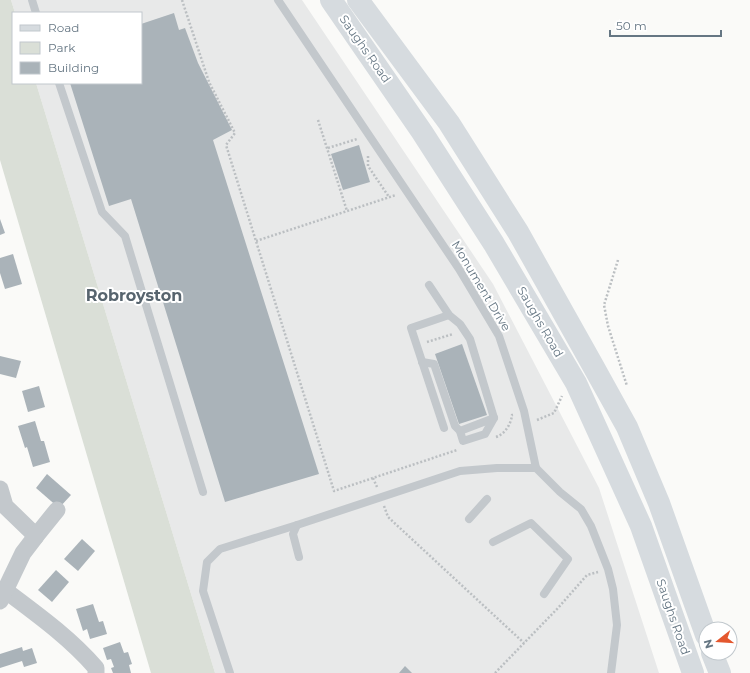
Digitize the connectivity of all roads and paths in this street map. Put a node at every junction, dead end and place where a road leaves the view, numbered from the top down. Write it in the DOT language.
graph roads {
  1 [pos="32,0"];
  2 [pos="182,0"];
  3 [pos="278,0"];
  4 [pos="331,0"];
  5 [pos="358,0"];
  6 [pos="36,12"];
  7 [pos="59,84"];
  8 [pos="318,120"];
  9 [pos="361,145"];
  10 [pos="328,148"];
  11 [pos="365,151"];
  12 [pos="407,191"];
  13 [pos="389,197"];
  14 [pos="347,210"];
  15 [pos="256,241"];
  16 [pos="429,285"];
  17 [pos="449,315"];
  18 [pos="460,324"];
  19 [pos="417,345"];
  20 [pos="422,362"];
  21 [pos="576,383"];
  22 [pos="524,411"];
  23 [pos="494,418"];
  24 [pos="444,428"];
  25 [pos="460,431"];
  26 [pos="494,438"];
  27 [pos="464,448"];
  28 [pos="536,468"];
  29 [pos="373,478"];
  30 [pos="0,489"];
  31 [pos="203,492"];
  32 [pos="381,497"];
  33 [pos="487,499"];
  34 [pos="57,510"];
  35 [pos="468,519"];
  36 [pos="297,526"];
  37 [pos="36,536"];
  38 [pos="493,542"];
  39 [pos="299,557"];
  40 [pos="608,569"];
  41 [pos="544,594"];
  42 [pos="3,596"];
  43 [pos="701,621"];
  44 [pos="524,643"];
  45 [pos="715,661"];
  46 [pos="96,673"];
  47 [pos="230,673"];
  48 [pos="495,673"];
  49 [pos="611,673"];
  50 [pos="693,673"];
  51 [pos="720,673"];
  1 -- 6 [label="lane"];
  2 -- 15 [label="path"];
  3 -- 12 [label="lane, Monument Drive"];
  4 -- 21 [label="street, Saughs Road"];
  5 -- 43 [label="street, Saughs Road"];
  7 -- 31 [label="lane"];
  8 -- 10 [label="path"];
  9 -- 10 [label="path"];
  10 -- 14 [label="path"];
  11 -- 13 [label="path"];
  12 -- 13 [label="path"];
  12 -- 22 [label="lane, Monument Drive"];
  13 -- 14 [label="path"];
  14 -- 15 [label="path"];
  15 -- 29 [label="path"];
  16 -- 17 [label="lane"];
  17 -- 18 [label="lane"];
  17 -- 19 [label="lane"];
  18 -- 19 [label="path"];
  18 -- 23 [label="lane"];
  19 -- 20 [label="lane"];
  20 -- 24 [label="lane"];
  20 -- 25 [label="lane"];
  21 -- 22 [label="path"];
  21 -- 50 [label="street, Saughs Road"];
  22 -- 26 [label="path"];
  22 -- 28 [label="lane, Monument Drive"];
  23 -- 25 [label="lane"];
  23 -- 25 [label="lane"];
  27 -- 29 [label="path"];
  28 -- 32 [label="lane"];
  28 -- 40 [label="lane"];
  29 -- 32 [label="path"];
  30 -- 37 [label="street"];
  32 -- 36 [label="lane"];
  32 -- 44 [label="path"];
  33 -- 35 [label="lane"];
  34 -- 37 [label="street"];
  36 -- 39 [label="lane"];
  36 -- 47 [label="lane"];
  37 -- 42 [label="street"];
  38 -- 41 [label="lane"];
  40 -- 44 [label="path"];
  40 -- 49 [label="lane"];
  42 -- 46 [label="street"];
  44 -- 48 [label="path"];
  45 -- 51 [label="street"];
}
